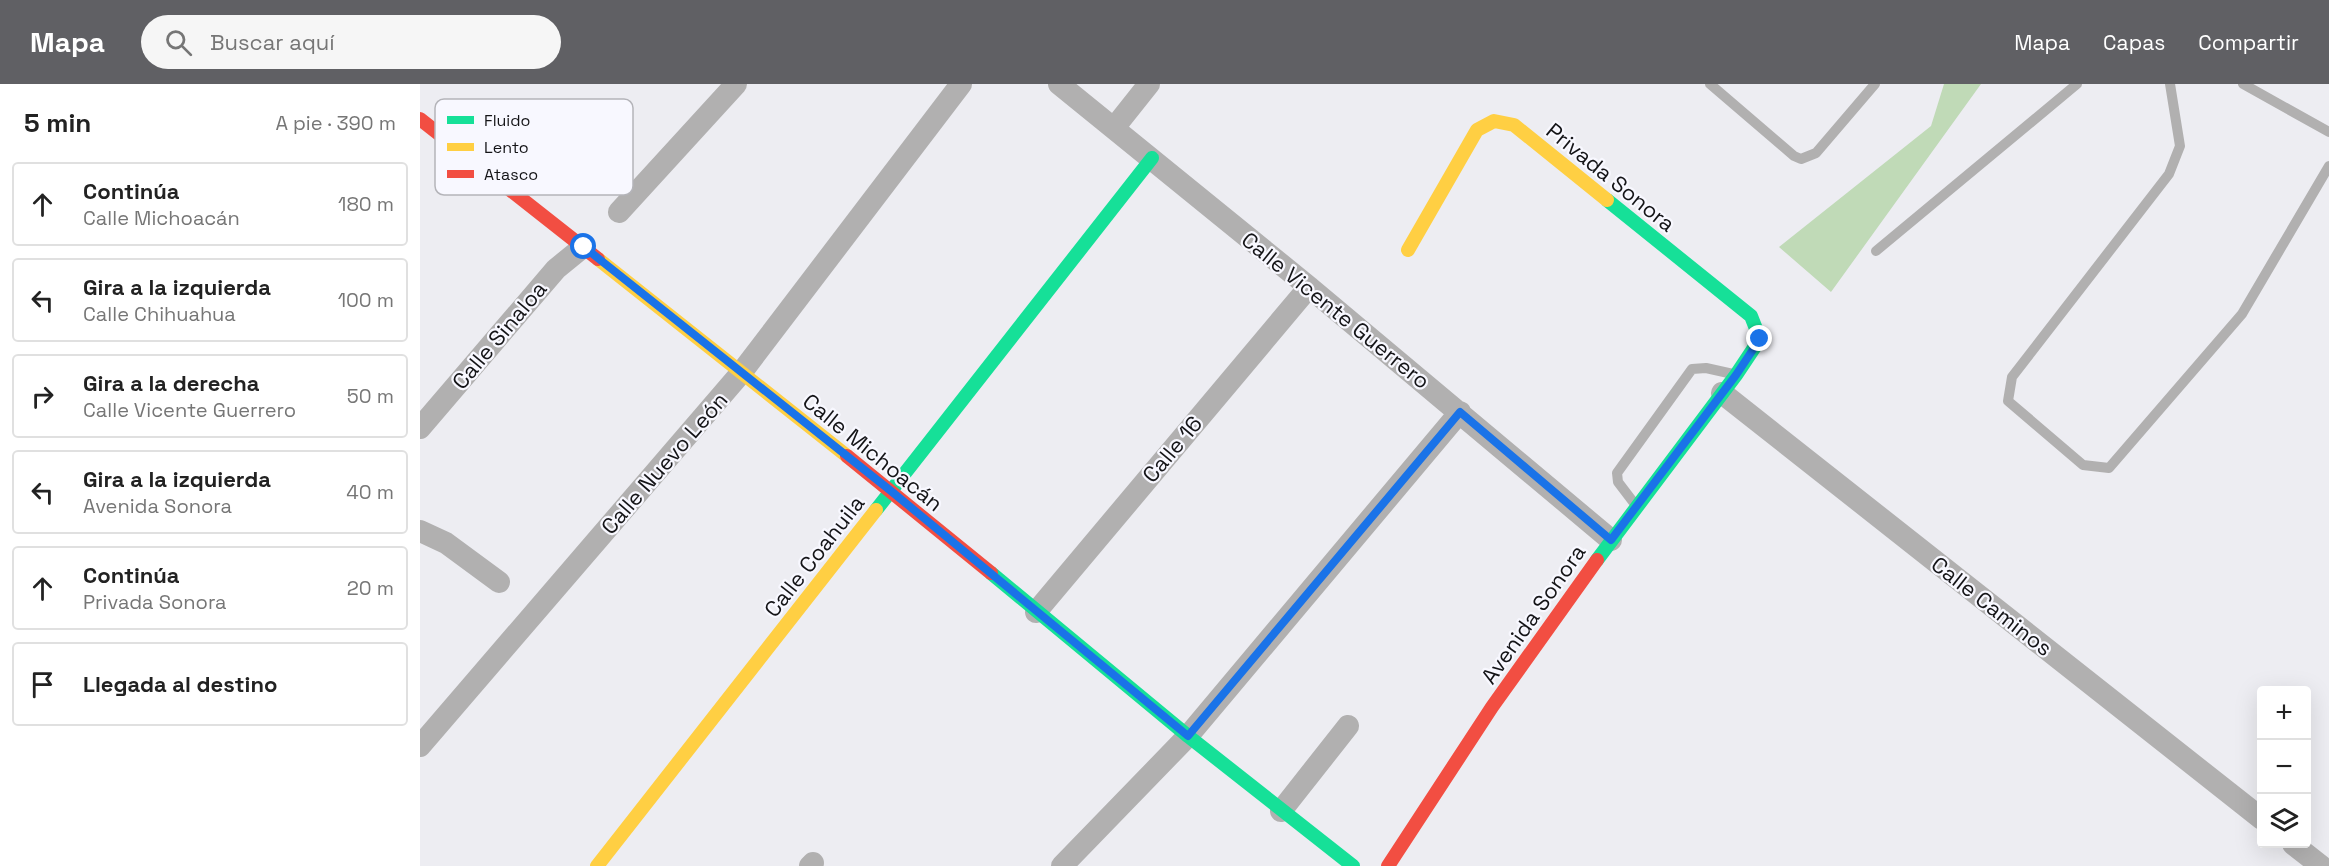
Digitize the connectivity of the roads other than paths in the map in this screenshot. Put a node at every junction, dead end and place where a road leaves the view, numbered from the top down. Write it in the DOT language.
graph roads {
  1 [pos="736,84"];
  2 [pos="961,84"];
  3 [pos="1059,84"];
  4 [pos="1149,84"];
  5 [pos="1710,84"];
  6 [pos="1875,84"];
  7 [pos="2077,84"];
  8 [pos="2170,84"];
  9 [pos="2243,84"];
  10 [pos="421,122"];
  11 [pos="1114,128"];
  12 [pos="2329,132"];
  13 [pos="435,133"];
  14 [pos="1152,158"];
  15 [pos="2329,166"];
  16 [pos="516,195"];
  17 [pos="619,212"];
  18 [pos="584,247"];
  19 [pos="1408,250"];
  20 [pos="1876,251"];
  21 [pos="1309,287"];
  22 [pos="741,373"];
  23 [pos="1736,375"];
  24 [pos="1722,393"];
  25 [pos="1460,412"];
  26 [pos="420,428"];
  27 [pos="891,491"];
  28 [pos="1636,506"];
  29 [pos="420,531"];
  30 [pos="1611,540"];
  31 [pos="499,582"];
  32 [pos="1036,612"];
  33 [pos="1348,726"];
  34 [pos="1188,736"];
  35 [pos="420,746"];
  36 [pos="1281,811"];
  37 [pos="2257,815"];
  38 [pos="2299,848"];
  39 [pos="597,866"];
  40 [pos="1062,866"];
  41 [pos="1353,866"];
  42 [pos="1388,866"];
  43 [pos="2321,866"];
  1 -- 17 [label="street"];
  2 -- 22 [label="street, Calle Nuevo León"];
  3 -- 11 [label="street, Calle Vicente Guerrero"];
  4 -- 11 [label="street"];
  5 -- 6 [label="lane"];
  7 -- 20 [label="lane"];
  8 -- 15 [label="lane"];
  9 -- 12 [label="lane"];
  10 -- 13 [label="street, Calle Michoacán"];
  11 -- 14 [label="street, Calle Vicente Guerrero"];
  14 -- 21 [label="street, Calle Vicente Guerrero"];
  14 -- 27 [label="street, Calle Coahuila"];
  16 -- 18 [label="street, Calle Michoacán"];
  18 -- 22 [label="street, Calle Michoacán"];
  18 -- 26 [label="street, Calle Sinaloa"];
  19 -- 23 [label="street, Privada Sonora"];
  21 -- 25 [label="street, Calle Vicente Guerrero"];
  21 -- 32 [label="street, Calle 16"];
  22 -- 27 [label="street, Calle Michoacán"];
  22 -- 35 [label="street, Calle Nuevo León"];
  23 -- 24 [label="street, Privada Sonora"];
  23 -- 28 [label="lane"];
  24 -- 28 [label="street, Avenida Sonora"];
  24 -- 37 [label="street, Calle Caminos"];
  25 -- 30 [label="street, Calle Vicente Guerrero"];
  25 -- 34 [label="street"];
  27 -- 32 [label="street, Calle Michoacán"];
  27 -- 39 [label="street, Calle Coahuila"];
  28 -- 30 [label="street, Avenida Sonora"];
  29 -- 31 [label="street"];
  30 -- 42 [label="street, Avenida Sonora"];
  32 -- 34 [label="street, Calle Michoacán"];
  33 -- 36 [label="street"];
  34 -- 36 [label="street, Calle Michoacán"];
  34 -- 40 [label="street"];
  36 -- 41 [label="street, Calle Michoacán"];
  38 -- 43 [label="street"];
}
